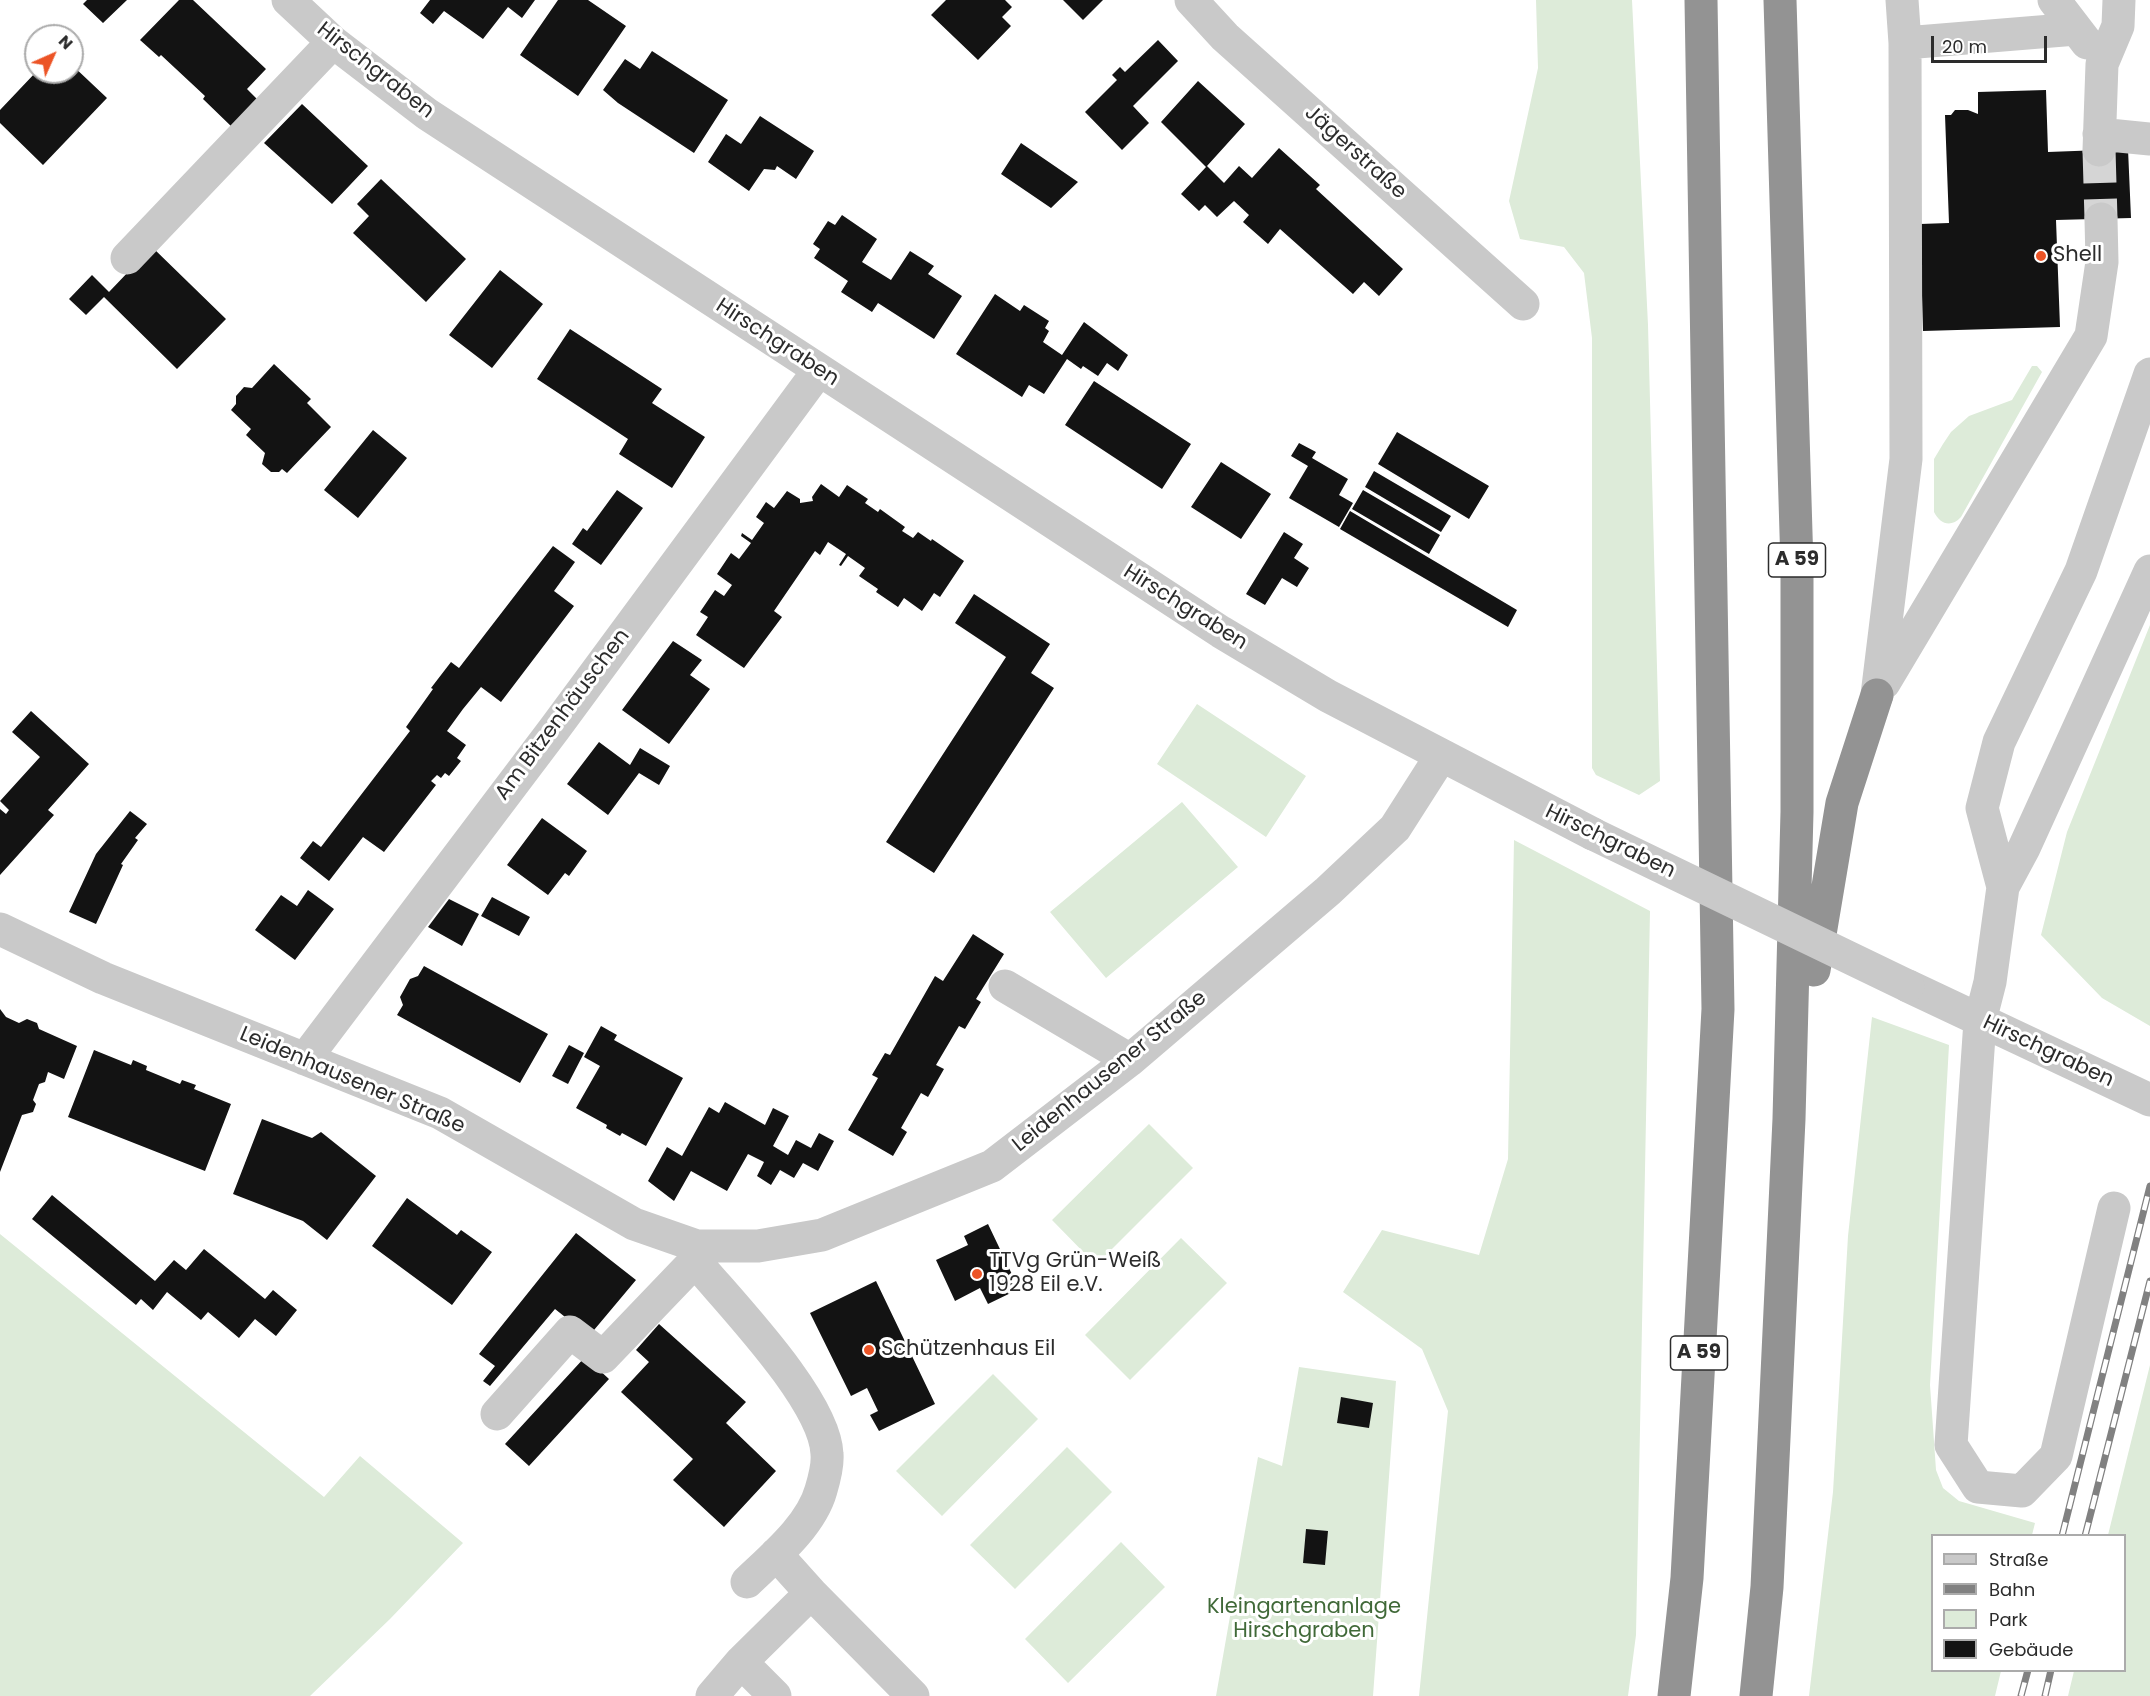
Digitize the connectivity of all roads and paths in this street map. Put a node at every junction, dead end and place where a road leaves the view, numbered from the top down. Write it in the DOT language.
graph roads {
  1 [pos="288,0"];
  2 [pos="1191,0"];
  3 [pos="1694,0"];
  4 [pos="1701,0"];
  5 [pos="1780,0"];
  6 [pos="1902,0"];
  7 [pos="2054,0"];
  8 [pos="2119,0"];
  9 [pos="2076,29"];
  10 [pos="1701,41"];
  11 [pos="333,42"];
  12 [pos="1905,43"];
  13 [pos="2102,64"];
  14 [pos="2150,139"];
  15 [pos="2101,219"];
  16 [pos="127,258"];
  17 [pos="1523,303"];
  18 [pos="819,370"];
  19 [pos="2150,374"];
  20 [pos="2150,571"];
  21 [pos="1877,695"];
  22 [pos="1441,756"];
  23 [pos="2003,887"];
  24 [pos="0,929"];
  25 [pos="1005,986"];
  26 [pos="1980,1021"];
  27 [pos="305,1059"];
  28 [pos="1130,1060"];
  29 [pos="2150,1100"];
  30 [pos="1789,1119"];
  31 [pos="2114,1208"];
  32 [pos="696,1253"];
  33 [pos="497,1414"];
  34 [pos="776,1554"];
  35 [pos="747,1582"];
  36 [pos="811,1593"];
  37 [pos="741,1662"];
  38 [pos="712,1696"];
  39 [pos="776,1696"];
  40 [pos="913,1696"];
  41 [pos="1674,1696"];
  42 [pos="1756,1696"];
  1 -- 11 [label="street, Hirschgraben"];
  2 -- 17 [label="street, Jägerstraße"];
  3 -- 10 [label="highway, A 59"];
  4 -- 10 [label="highway, A 59"];
  5 -- 30 [label="highway, A 59"];
  6 -- 12 [label="street"];
  7 -- 9 [label="street"];
  8 -- 13 [label="street"];
  9 -- 12 [label="street"];
  9 -- 13 [label="street"];
  10 -- 41 [label="highway, A 59"];
  11 -- 16 [label="street"];
  11 -- 18 [label="street, Hirschgraben"];
  12 -- 21 [label="street"];
  13 -- 14 [label="street"];
  15 -- 21 [label="street"];
  18 -- 22 [label="street, Hirschgraben"];
  18 -- 27 [label="street, Am Bitzenhäuschen"];
  19 -- 23 [label="street"];
  20 -- 23 [label="street"];
  21 -- 30 [label="highway, A 59"];
  22 -- 26 [label="street, Hirschgraben, bridge"];
  22 -- 28 [label="street, Leidenhausener Straße"];
  23 -- 26 [label="street"];
  24 -- 27 [label="street, Leidenhausener Straße"];
  25 -- 28 [label="street"];
  26 -- 29 [label="street, Hirschgraben"];
  26 -- 31 [label="street"];
  27 -- 32 [label="street, Leidenhausener Straße"];
  28 -- 32 [label="street, Leidenhausener Straße"];
  30 -- 42 [label="highway, A 59"];
  32 -- 33 [label="street"];
  32 -- 34 [label="street"];
  34 -- 35 [label="street"];
  34 -- 36 [label="street"];
  36 -- 37 [label="street"];
  36 -- 40 [label="street"];
  37 -- 38 [label="street"];
  37 -- 39 [label="street"];
}
